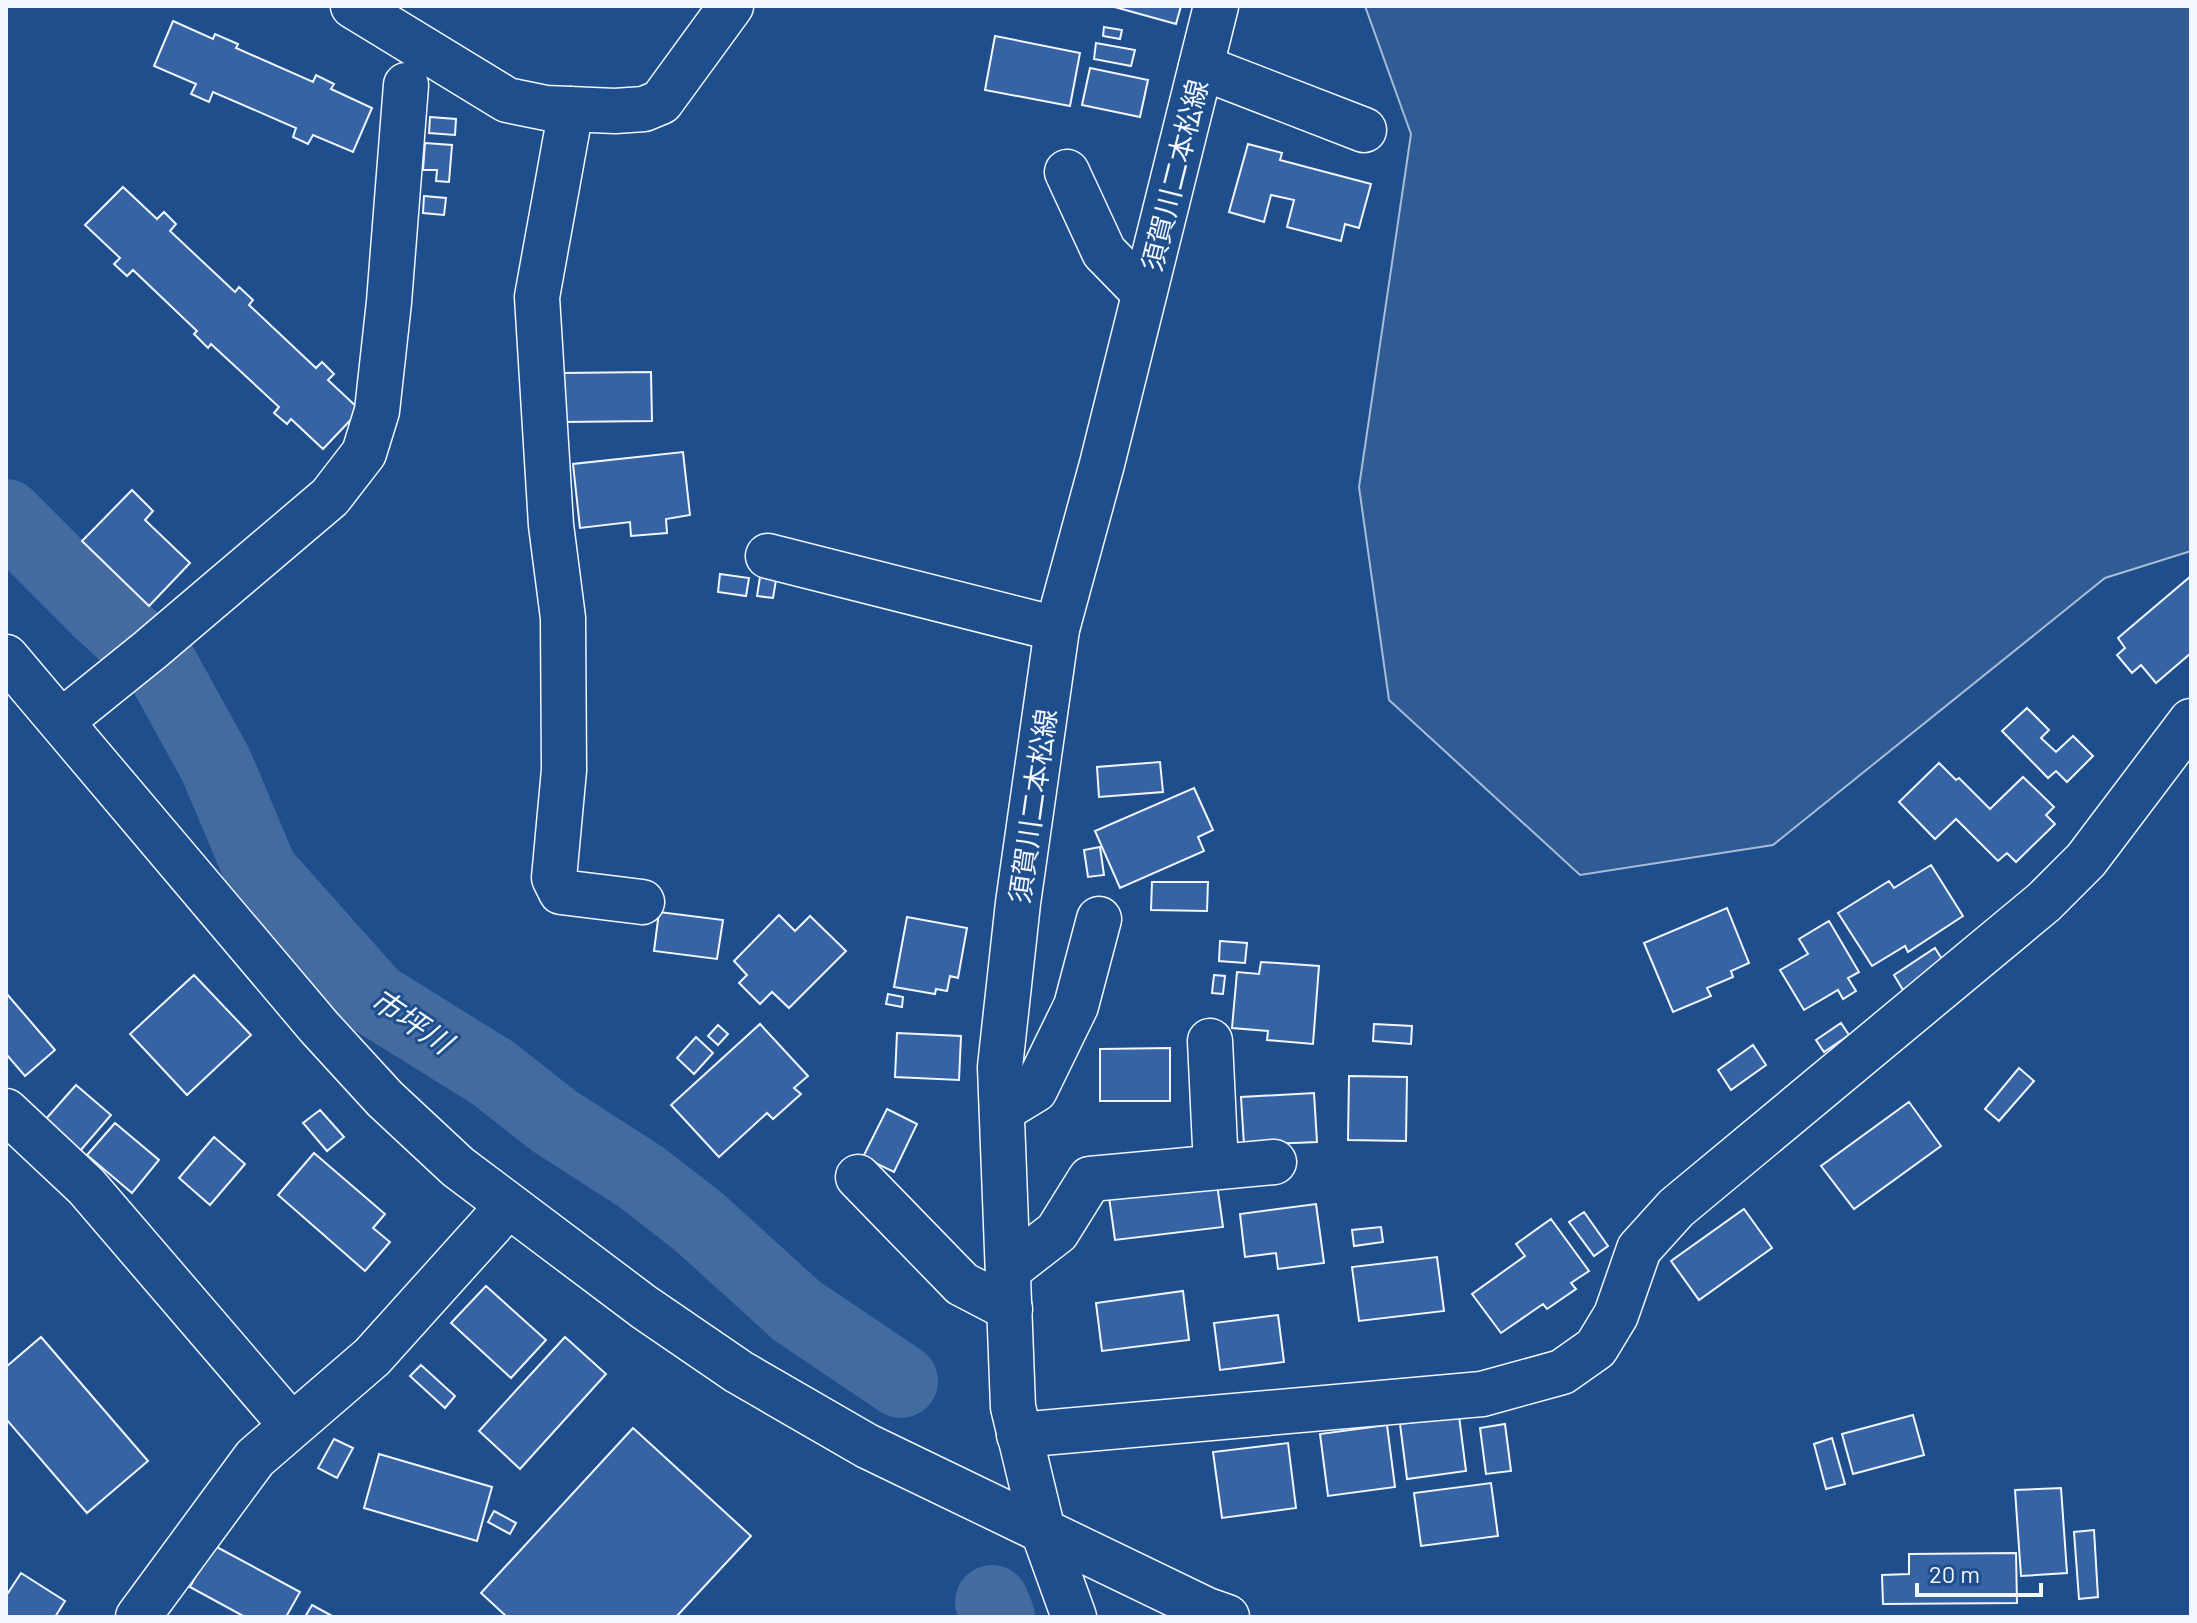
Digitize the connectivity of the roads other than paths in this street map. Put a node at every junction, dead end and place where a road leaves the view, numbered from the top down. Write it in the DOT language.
graph roads {
  1 [pos="353,6"];
  2 [pos="731,6"];
  3 [pos="1216,6"];
  4 [pos="1201,67"];
  5 [pos="406,85"];
  6 [pos="571,109"];
  7 [pos="1364,130"];
  8 [pos="1067,172"];
  9 [pos="1144,293"];
  10 [pos="768,556"];
  11 [pos="1057,629"];
  12 [pos="6,657"];
  13 [pos="62,721"];
  14 [pos="2191,721"];
  15 [pos="642,902"];
  16 [pos="1099,919"];
  17 [pos="1210,1041"];
  18 [pos="1002,1110"];
  19 [pos="6,1111"];
  20 [pos="1274,1162"];
  21 [pos="1216,1167"];
  22 [pos="858,1177"];
  23 [pos="508,1206"];
  24 [pos="1009,1290"];
  25 [pos="292,1426"];
  26 [pos="1019,1435"];
  27 [pos="1043,1531"];
  28 [pos="138,1617"];
  29 [pos="1074,1617"];
  30 [pos="1227,1617"];
  1 -- 6 [label="street"];
  2 -- 6 [label="street"];
  3 -- 4 [label="street, 須賀川二本松線"];
  4 -- 7 [label="street"];
  4 -- 9 [label="street, 須賀川二本松線"];
  5 -- 13 [label="street"];
  6 -- 15 [label="street"];
  8 -- 9 [label="street"];
  9 -- 11 [label="street, 須賀川二本松線"];
  10 -- 11 [label="street"];
  11 -- 18 [label="street, 須賀川二本松線"];
  12 -- 13 [label="street"];
  13 -- 23 [label="street"];
  14 -- 26 [label="street"];
  16 -- 18 [label="street"];
  17 -- 21 [label="street"];
  18 -- 24 [label="street, 須賀川二本松線"];
  19 -- 25 [label="street"];
  20 -- 21 [label="street"];
  21 -- 24 [label="street"];
  22 -- 24 [label="street"];
  23 -- 25 [label="street"];
  23 -- 27 [label="street"];
  24 -- 26 [label="street, 須賀川二本松線"];
  25 -- 28 [label="street"];
  26 -- 27 [label="street, 須賀川二本松線"];
  27 -- 29 [label="street, 須賀川二本松線"];
  27 -- 30 [label="street"];
}
